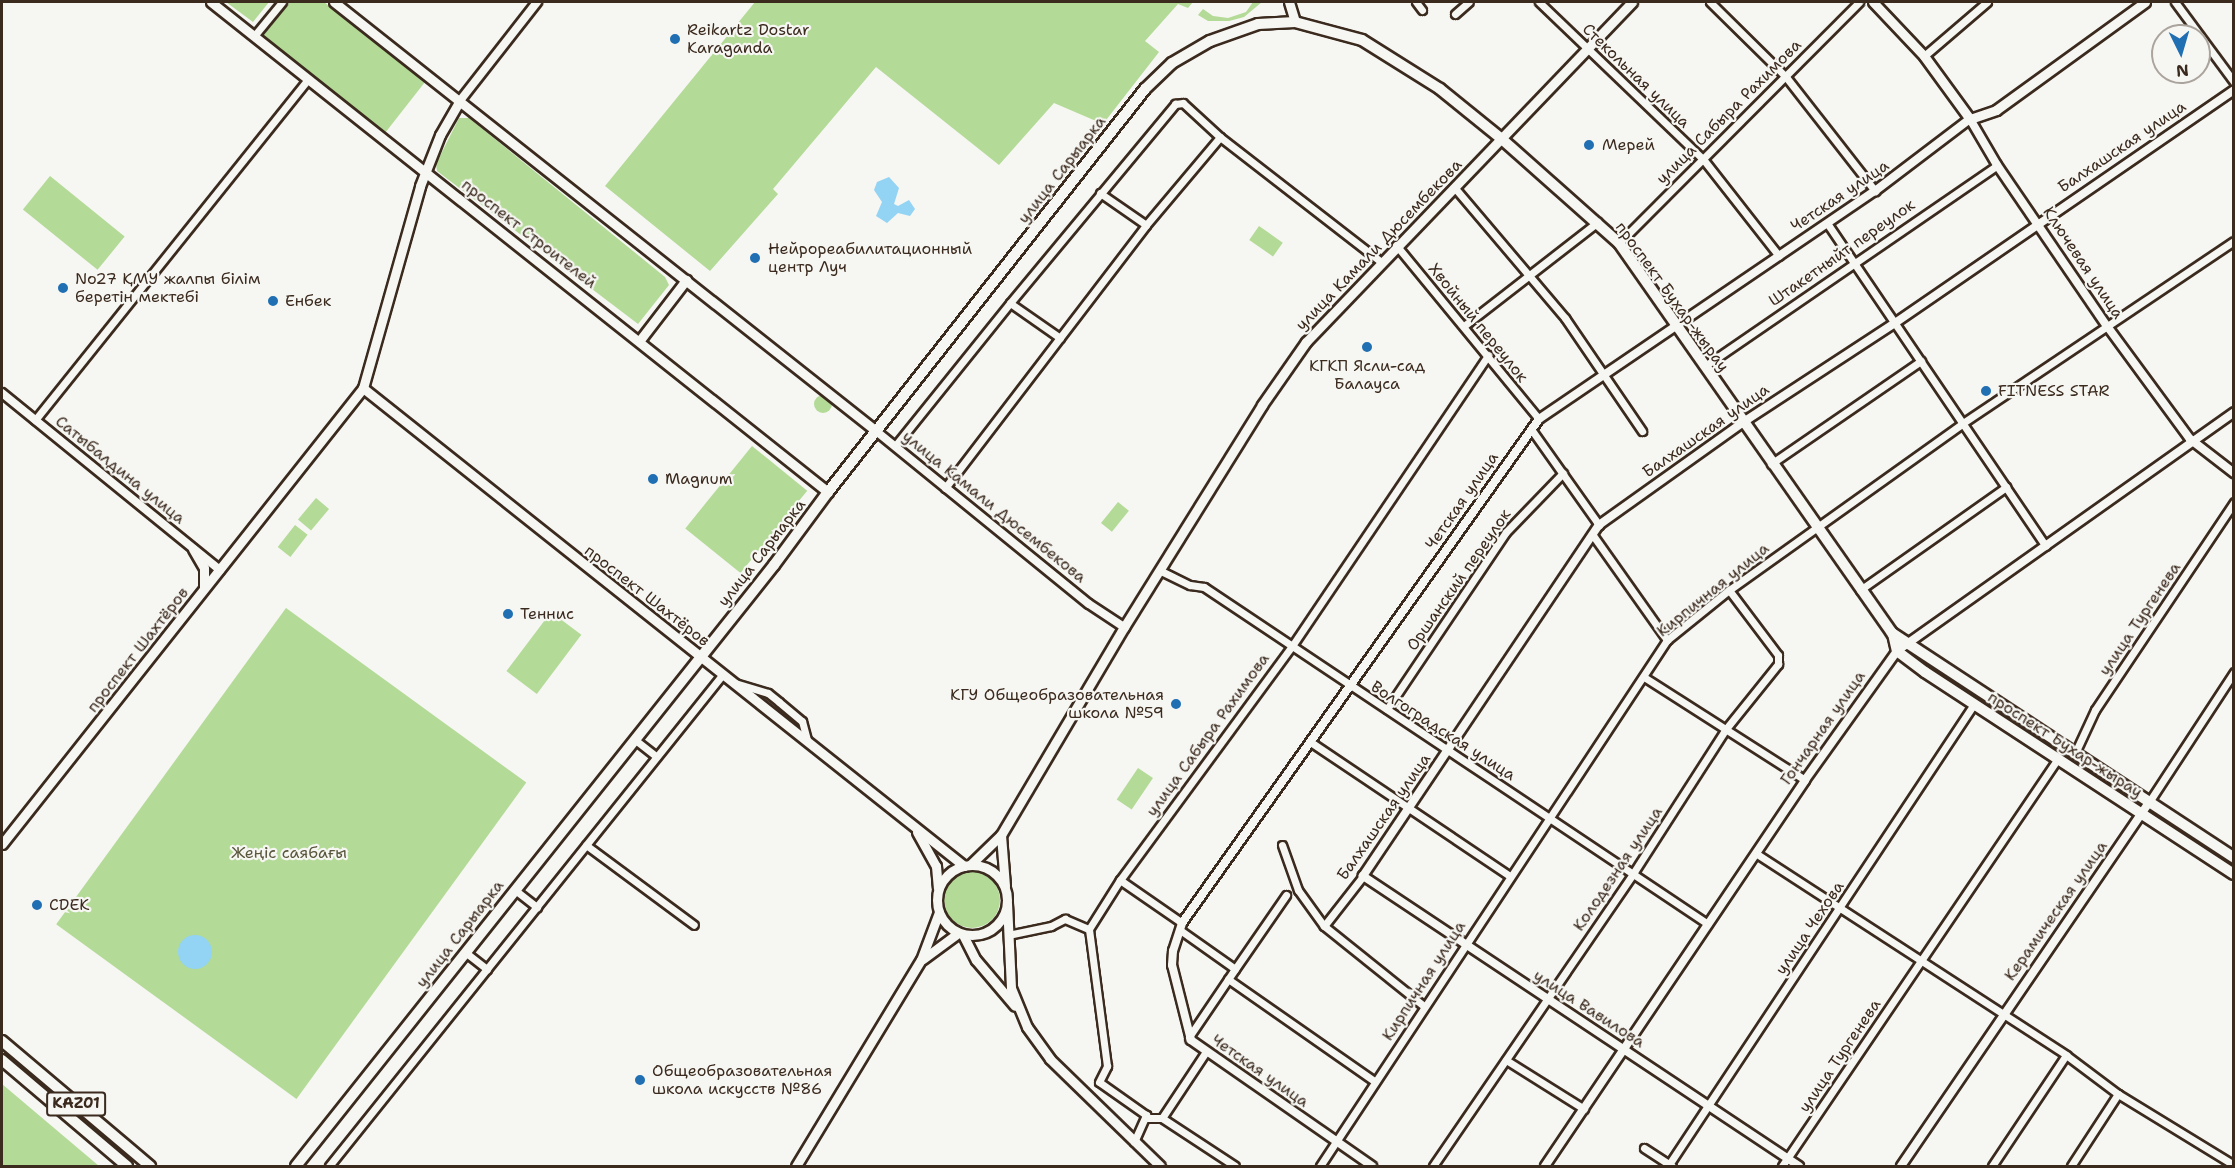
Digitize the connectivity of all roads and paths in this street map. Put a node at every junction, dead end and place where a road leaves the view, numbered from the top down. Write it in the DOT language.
graph roads {
  1 [pos="211,2"];
  2 [pos="282,2"];
  3 [pos="334,2"];
  4 [pos="537,2"];
  5 [pos="1289,2"];
  6 [pos="1416,2"];
  7 [pos="1468,2"];
  8 [pos="1539,2"];
  9 [pos="1632,2"];
  10 [pos="1710,2"];
  11 [pos="1859,2"];
  12 [pos="1873,2"];
  13 [pos="1987,2"];
  14 [pos="2145,2"];
  15 [pos="2175,2"];
  16 [pos="1422,10"];
  17 [pos="1455,14"];
  18 [pos="1295,22"];
  19 [pos="254,36"];
  20 [pos="1587,48"];
  21 [pos="1924,56"];
  22 [pos="1786,77"];
  23 [pos="308,79"];
  24 [pos="2234,82"];
  25 [pos="2234,90"];
  26 [pos="459,102"];
  27 [pos="1970,118"];
  28 [pos="1220,137"];
  29 [pos="1503,140"];
  30 [pos="1703,159"];
  31 [pos="1998,165"];
  32 [pos="426,172"];
  33 [pos="1454,187"];
  34 [pos="1875,191"];
  35 [pos="1100,193"];
  36 [pos="1598,222"];
  37 [pos="1827,223"];
  38 [pos="2038,223"];
  39 [pos="1146,225"];
  40 [pos="2234,241"];
  41 [pos="1619,243"];
  42 [pos="1396,244"];
  43 [pos="1779,256"];
  44 [pos="1380,261"];
  45 [pos="1852,263"];
  46 [pos="1530,275"];
  47 [pos="686,280"];
  48 [pos="1010,303"];
  49 [pos="1895,323"];
  50 [pos="1675,324"];
  51 [pos="1465,325"];
  52 [pos="2107,326"];
  53 [pos="1060,338"];
  54 [pos="640,340"];
  55 [pos="1488,355"];
  56 [pos="1922,362"];
  57 [pos="1705,366"];
  58 [pos="1601,375"];
  59 [pos="363,388"];
  60 [pos="2,393"];
  61 [pos="2234,412"];
  62 [pos="1539,419"];
  63 [pos="35,420"];
  64 [pos="1742,423"];
  65 [pos="1963,423"];
  66 [pos="1531,429"];
  67 [pos="876,431"];
  68 [pos="1642,431"];
  69 [pos="2190,439"];
  70 [pos="896,446"];
  71 [pos="1771,464"];
  72 [pos="1563,473"];
  73 [pos="2234,473"];
  74 [pos="2006,487"];
  75 [pos="945,488"];
  76 [pos="828,492"];
  77 [pos="2234,502"];
  78 [pos="1599,525"];
  79 [pos="1816,527"];
  80 [pos="1592,534"];
  81 [pos="2046,546"];
  82 [pos="193,549"];
  83 [pos="220,570"];
  84 [pos="1161,571"];
  85 [pos="1729,590"];
  86 [pos="1860,590"];
  87 [pos="202,593"];
  88 [pos="1124,627"];
  89 [pos="1666,640"];
  90 [pos="1292,646"];
  91 [pos="1900,647"];
  92 [pos="699,656"];
  93 [pos="2234,672"];
  94 [pos="723,674"];
  95 [pos="1644,677"];
  96 [pos="1349,686"];
  97 [pos="1974,704"];
  98 [pos="1387,709"];
  99 [pos="1725,730"];
  100 [pos="634,739"];
  101 [pos="1312,743"];
  102 [pos="1448,752"];
  103 [pos="2074,753"];
  104 [pos="656,756"];
  105 [pos="2058,759"];
  106 [pos="1805,780"];
  107 [pos="2149,802"];
  108 [pos="1409,808"];
  109 [pos="2141,813"];
  110 [pos="1549,816"];
  111 [pos="913,825"];
  112 [pos="1001,835"];
  113 [pos="2,844"];
  114 [pos="586,845"];
  115 [pos="1282,845"];
  116 [pos="1757,854"];
  117 [pos="2234,858"];
  118 [pos="967,866"];
  119 [pos="1634,872"];
  120 [pos="2234,874"];
  121 [pos="1363,876"];
  122 [pos="1510,876"];
  123 [pos="1120,880"];
  124 [pos="515,890"];
  125 [pos="1006,891"];
  126 [pos="937,894"];
  127 [pos="1286,895"];
  128 [pos="1008,903"];
  129 [pos="537,907"];
  130 [pos="1840,907"];
  131 [pos="939,912"];
  132 [pos="1708,924"];
  133 [pos="694,925"];
  134 [pos="1324,926"];
  135 [pos="1181,927"];
  136 [pos="1089,929"];
  137 [pos="960,934"];
  138 [pos="1008,935"];
  139 [pos="1463,945"];
  140 [pos="465,952"];
  141 [pos="921,960"];
  142 [pos="1920,961"];
  143 [pos="487,969"];
  144 [pos="1235,969"];
  145 [pos="1228,979"];
  146 [pos="1546,999"];
  147 [pos="1424,1006"];
  148 [pos="1018,1010"];
  149 [pos="2003,1015"];
  150 [pos="1189,1037"];
  151 [pos="2,1041"];
  152 [pos="1625,1050"];
  153 [pos="1205,1053"];
  154 [pos="2066,1055"];
  155 [pos="2,1059"];
  156 [pos="1506,1060"];
  157 [pos="1374,1081"];
  158 [pos="2118,1094"];
  159 [pos="1707,1106"];
  160 [pos="1584,1109"];
  161 [pos="1147,1118"];
  162 [pos="1162,1118"];
  163 [pos="1134,1142"];
  164 [pos="1335,1142"];
  165 [pos="1644,1148"];
  166 [pos="1787,1158"];
  167 [pos="2234,1165"];
  168 [pos="1670,1166"];
  169 [pos="127,1167"];
  170 [pos="150,1167"];
  171 [pos="296,1167"];
  172 [pos="329,1167"];
  173 [pos="796,1167"];
  174 [pos="1160,1167"];
  175 [pos="1235,1167"];
  176 [pos="1320,1167"];
  177 [pos="1372,1167"];
  178 [pos="1433,1167"];
  179 [pos="1545,1167"];
  180 [pos="1782,1167"];
  181 [pos="1799,1167"];
  182 [pos="1901,1167"];
  183 [pos="1992,1167"];
  184 [pos="2071,1167"];
  1 -- 19 [label="main road, проспект Строителей"];
  2 -- 19 [label="street"];
  3 -- 26 [label="main road"];
  4 -- 26 [label="street, проспект Шахтёров"];
  5 -- 18 [label="main road"];
  6 -- 16 [label="street"];
  7 -- 17 [label="street"];
  8 -- 20 [label="street, Стекольная улица"];
  9 -- 20 [label="main road, улица Камали Дюсембекова"];
  10 -- 22 [label="street"];
  11 -- 22 [label="street, улица Сабыра Рахимова"];
  12 -- 21 [label="main road, Ключевая улица"];
  13 -- 21 [label="street"];
  14 -- 27 [label="main road, Четская улица"];
  15 -- 24 [label="street"];
  18 -- 29 [label="main road, проспект Бухар-жырау"];
  18 -- 67 [label="main road, улица Сарыарка"];
  19 -- 23 [label="main road, проспект Строителей"];
  20 -- 29 [label="main road, улица Камали Дюсембекова"];
  20 -- 30 [label="street, Стекольная улица"];
  21 -- 27 [label="main road, Ключевая улица"];
  22 -- 30 [label="street, улица Сабыра Рахимова"];
  22 -- 34 [label="street"];
  23 -- 32 [label="main road, проспект Строителей"];
  23 -- 63 [label="street"];
  25 -- 38 [label="street, Балхашская улица"];
  26 -- 32 [label="main road, проспект Шахтёров"];
  26 -- 47 [label="main road"];
  27 -- 31 [label="street, Ключевая улица"];
  27 -- 34 [label="street, Четская улица"];
  28 -- 35 [label="street"];
  28 -- 39 [label="street"];
  28 -- 44 [label="street"];
  29 -- 33 [label="main road, улица Камали Дюсембекова"];
  29 -- 36 [label="main road, проспект Бухар-жырау"];
  30 -- 41 [label="street, улица Сабыра Рахимова"];
  30 -- 43 [label="street, Стекольная улица"];
  31 -- 38 [label="street, Ключевая улица"];
  31 -- 45 [label="street, Штакетныйт переулок"];
  32 -- 54 [label="main road, проспект Строителей"];
  32 -- 59 [label="main road, проспект Шахтёров"];
  33 -- 42 [label="main road, улица Камали Дюсембекова"];
  33 -- 46 [label="street"];
  34 -- 37 [label="street, Четская улица"];
  35 -- 39 [label="street"];
  35 -- 48 [label="street"];
  36 -- 41 [label="main road, проспект Бухар-жырау"];
  36 -- 46 [label="street"];
  37 -- 43 [label="street, Четская улица"];
  37 -- 45 [label="street"];
  38 -- 49 [label="street, Балхашская улица"];
  38 -- 52 [label="street, Ключевая улица"];
  39 -- 53 [label="street"];
  40 -- 52 [label="street, Кирпичная улица"];
  41 -- 50 [label="main road, проспект Бухар-жырау"];
  42 -- 44 [label="main road, улица Камали Дюсембекова"];
  42 -- 51 [label="street, Хвойный переулок"];
  43 -- 50 [label="street, Четская улица"];
  44 -- 84 [label="main road, улица Камали Дюсембекова"];
  45 -- 49 [label="street"];
  45 -- 57 [label="street, Штакетныйт переулок"];
  46 -- 51 [label="street"];
  46 -- 58 [label="street"];
  47 -- 54 [label="main road"];
  47 -- 67 [label="main road"];
  48 -- 53 [label="street"];
  48 -- 70 [label="street"];
  49 -- 56 [label="street"];
  49 -- 64 [label="street, Балхашская улица"];
  50 -- 57 [label="main road, проспект Бухар-жырау"];
  50 -- 58 [label="street, Четская улица"];
  51 -- 55 [label="street, Хвойный переулок"];
  52 -- 65 [label="street, Кирпичная улица"];
  52 -- 69 [label="street, Ключевая улица"];
  53 -- 75 [label="street"];
  54 -- 76 [label="main road, проспект Строителей"];
  55 -- 62 [label="street, Хвойный переулок"];
  55 -- 90 [label="street, улица Сабыра Рахимова"];
  56 -- 65 [label="street"];
  56 -- 71 [label="street"];
  57 -- 64 [label="main road, проспект Бухар-жырау"];
  58 -- 62 [label="street, Четская улица"];
  58 -- 68 [label="street"];
  59 -- 83 [label="main road, проспект Шахтёров"];
  59 -- 92 [label="main road, проспект Шахтёров"];
  60 -- 63 [label="street, Сатыбалдина улица"];
  61 -- 69 [label="street, Гончарная улица"];
  62 -- 66 [label="street, Четская улица"];
  63 -- 82 [label="street, Сатыбалдина улица"];
  64 -- 71 [label="main road, проспект Бухар-жырау"];
  64 -- 78 [label="street, Балхашская улица"];
  65 -- 74 [label="street"];
  65 -- 79 [label="street, Кирпичная улица"];
  66 -- 72 [label="street"];
  66 -- 96 [label="street, Четская улица"];
  67 -- 70 [label="street, улица Камали Дюсембекова"];
  67 -- 76 [label="main road, улица Сарыарка"];
  69 -- 73 [label="street, Ключевая улица"];
  69 -- 81 [label="street, Гончарная улица"];
  70 -- 75 [label="street, улица Камали Дюсембекова"];
  71 -- 79 [label="main road, проспект Бухар-жырау"];
  72 -- 78 [label="street"];
  72 -- 98 [label="street, Оршанский переулок"];
  74 -- 81 [label="street"];
  74 -- 86 [label="street"];
  75 -- 88 [label="street, улица Камали Дюсембекова"];
  76 -- 92 [label="main road, улица Сарыарка"];
  77 -- 103 [label="street, улица Тургенева"];
  78 -- 80 [label="street, Балхашская улица"];
  79 -- 85 [label="street, Кирпичная улица"];
  79 -- 86 [label="main road, проспект Бухар-жырау"];
  80 -- 89 [label="street"];
  80 -- 102 [label="street, Балхашская улица"];
  81 -- 91 [label="street, Гончарная улица"];
  82 -- 83 [label="street, Сатыбалдина улица"];
  82 -- 87 [label="main road"];
  83 -- 87 [label="main road, проспект Шахтёров"];
  84 -- 88 [label="main road, улица Камали Дюсембекова"];
  84 -- 90 [label="street, Волгоградская улица"];
  85 -- 89 [label="street, Кирпичная улица"];
  85 -- 99 [label="street, Колодезная улица"];
  86 -- 91 [label="main road, проспект Бухар-жырау"];
  87 -- 113 [label="main road, проспект Шахтёров"];
  88 -- 112 [label="main road, улица Камали Дюсембекова"];
  89 -- 95 [label="street, Кирпичная улица"];
  90 -- 96 [label="street, Волгоградская улица"];
  90 -- 123 [label="street, улица Сабыра Рахимова"];
  91 -- 97 [label="main road, проспект Бухар-жырау"];
  91 -- 103 [label="main road, проспект Бухар-жырау"];
  91 -- 106 [label="street, Гончарная улица"];
  92 -- 94 [label="main road, проспект Шахтёров"];
  92 -- 100 [label="main road, улица Сарыарка"];
  93 -- 107 [label="street, Керамическая улица"];
  94 -- 104 [label="street"];
  94 -- 111 [label="main road, проспект Шахтёров"];
  95 -- 99 [label="street"];
  95 -- 110 [label="street, Кирпичная улица"];
  96 -- 98 [label="street, Волгоградская улица"];
  96 -- 101 [label="street, Четская улица"];
  97 -- 105 [label="main road, проспект Бухар-жырау"];
  97 -- 130 [label="street, улица Чехова"];
  98 -- 102 [label="street, Волгоградская улица"];
  99 -- 106 [label="street"];
  99 -- 119 [label="street, Колодезная улица"];
  100 -- 104 [label="street"];
  100 -- 124 [label="main road, улица Сарыарка"];
  101 -- 108 [label="street"];
  101 -- 135 [label="street, Четская улица"];
  102 -- 108 [label="street, Балхашская улица"];
  102 -- 110 [label="street, Волгоградская улица"];
  103 -- 107 [label="main road, проспект Бухар-жырау"];
  104 -- 114 [label="street"];
  105 -- 109 [label="main road, проспект Бухар-жырау"];
  105 -- 142 [label="street, улица Тургенева"];
  106 -- 116 [label="street, Гончарная улица"];
  107 -- 109 [label="street, Керамическая улица"];
  107 -- 117 [label="main road, проспект Бухар-жырау"];
  108 -- 121 [label="street, Балхашская улица"];
  108 -- 122 [label="street"];
  109 -- 120 [label="main road, проспект Бухар-жырау"];
  109 -- 149 [label="street, Керамическая улица"];
  110 -- 119 [label="street, Волгоградская улица"];
  110 -- 122 [label="street, Кирпичная улица"];
  111 -- 118 [label="main road, проспект Шахтёров"];
  111 -- 126 [label="main road"];
  112 -- 118 [label="main road, улица Камали Дюсембекова"];
  112 -- 125 [label="main road"];
  114 -- 129 [label="street"];
  114 -- 133 [label="street"];
  115 -- 134 [label="street"];
  116 -- 130 [label="street"];
  116 -- 132 [label="street, Гончарная улица"];
  118 -- 125 [label="main road"];
  118 -- 126 [label="main road"];
  119 -- 132 [label="street, Волгоградская улица"];
  119 -- 146 [label="street, Колодезная улица"];
  121 -- 134 [label="street, Балхашская улица"];
  121 -- 139 [label="street, улица Вавилова"];
  122 -- 139 [label="street, Кирпичная улица"];
  123 -- 135 [label="street"];
  123 -- 136 [label="street, улица Сабыра Рахимова"];
  124 -- 129 [label="street"];
  124 -- 140 [label="main road, улица Сарыарка"];
  125 -- 128 [label="main road"];
  126 -- 131 [label="main road"];
  127 -- 144 [label="street"];
  128 -- 137 [label="main road"];
  128 -- 138 [label="main road"];
  129 -- 143 [label="street"];
  130 -- 142 [label="street"];
  130 -- 159 [label="street, улица Чехова"];
  131 -- 137 [label="main road"];
  131 -- 141 [label="main road"];
  132 -- 152 [label="street, Гончарная улица"];
  134 -- 147 [label="street"];
  135 -- 144 [label="street"];
  135 -- 150 [label="street, Четская улица"];
  136 -- 138 [label="street"];
  136 -- 161 [label="street"];
  137 -- 141 [label="main road"];
  137 -- 148 [label="main road"];
  138 -- 148 [label="main road"];
  139 -- 146 [label="street, улица Вавилова"];
  139 -- 147 [label="street, Кирпичная улица"];
  140 -- 143 [label="street"];
  140 -- 171 [label="main road, улица Сарыарка"];
  141 -- 173 [label="main road"];
  142 -- 149 [label="street"];
  142 -- 166 [label="street, улица Тургенева"];
  143 -- 172 [label="street"];
  144 -- 145 [label="street"];
  145 -- 150 [label="street"];
  145 -- 157 [label="street"];
  146 -- 152 [label="street, улица Вавилова"];
  146 -- 156 [label="street, Колодезная улица"];
  147 -- 157 [label="street, Кирпичная улица"];
  148 -- 163 [label="main road"];
  149 -- 154 [label="street"];
  149 -- 182 [label="street, Керамическая улица"];
  150 -- 153 [label="street, Четская улица"];
  151 -- 170 [label="main road, KАZ01"];
  152 -- 159 [label="street, улица Вавилова"];
  152 -- 160 [label="street, Гончарная улица"];
  153 -- 162 [label="street"];
  153 -- 164 [label="street, Четская улица"];
  154 -- 158 [label="street"];
  154 -- 183 [label="street"];
  155 -- 169 [label="main road, KАZ01"];
  156 -- 160 [label="street"];
  156 -- 178 [label="street, Колодезная улица"];
  157 -- 164 [label="street, Кирпичная улица"];
  158 -- 167 [label="street"];
  158 -- 184 [label="street"];
  159 -- 166 [label="street, улица Вавилова"];
  159 -- 168 [label="street, улица Чехова"];
  160 -- 179 [label="street, Гончарная улица"];
  161 -- 162 [label="street"];
  161 -- 163 [label="street"];
  162 -- 175 [label="street"];
  163 -- 174 [label="main road"];
  164 -- 176 [label="street, Кирпичная улица"];
  164 -- 177 [label="street, Четская улица"];
  165 -- 168 [label="street"];
  166 -- 180 [label="street, улица Тургенева"];
  166 -- 181 [label="street, улица Вавилова"];
}
